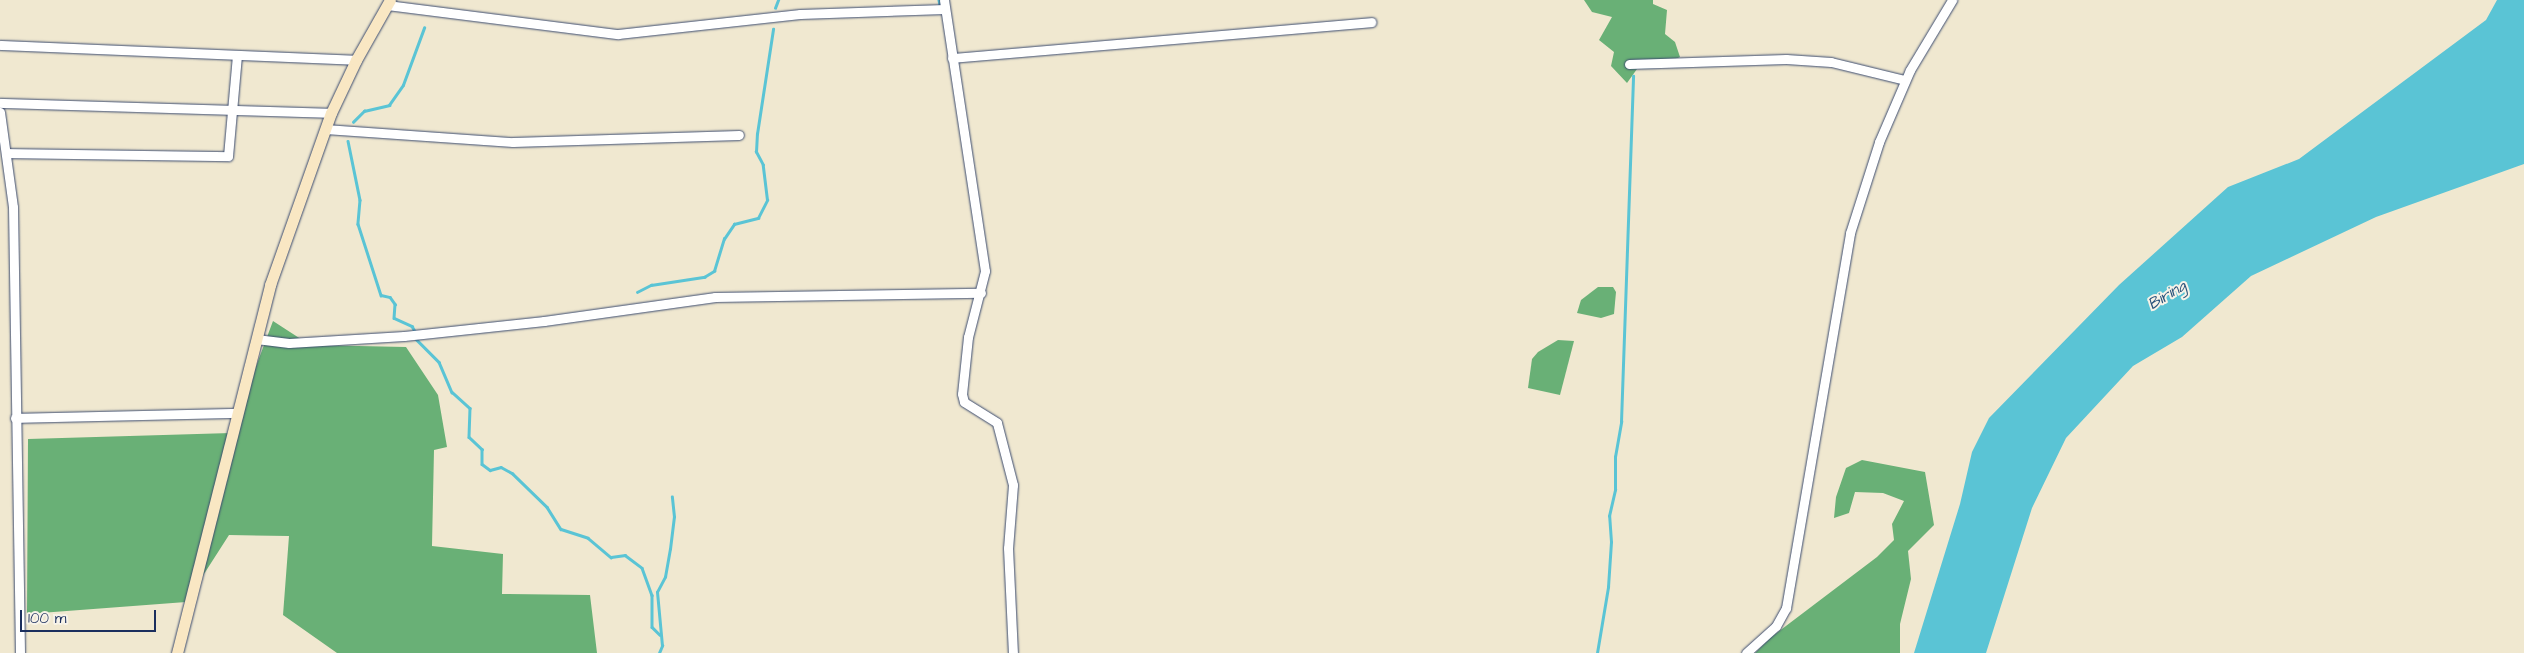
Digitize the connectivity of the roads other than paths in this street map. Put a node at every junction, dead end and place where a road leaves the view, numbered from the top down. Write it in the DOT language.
graph roads {
  1 [pos="1952,0"];
  2 [pos="389,3"];
  3 [pos="945,5"];
  4 [pos="1371,22"];
  5 [pos="0,46"];
  6 [pos="237,55"];
  7 [pos="952,58"];
  8 [pos="356,60"];
  9 [pos="1629,64"];
  10 [pos="1905,80"];
  11 [pos="0,103"];
  12 [pos="232,110"];
  13 [pos="0,112"];
  14 [pos="331,112"];
  15 [pos="325,129"];
  16 [pos="739,135"];
  17 [pos="7,153"];
  18 [pos="981,293"];
  19 [pos="256,339"];
  20 [pos="237,412"];
  21 [pos="15,418"];
  22 [pos="20,653"];
  23 [pos="177,653"];
  24 [pos="1013,653"];
  25 [pos="1746,653"];
  1 -- 10 [label="street"];
  2 -- 3 [label="street"];
  2 -- 8 [label="street"];
  3 -- 7 [label="street"];
  4 -- 7 [label="street"];
  5 -- 6 [label="street"];
  6 -- 8 [label="street"];
  6 -- 12 [label="street"];
  7 -- 18 [label="street"];
  8 -- 14 [label="street"];
  9 -- 10 [label="street"];
  10 -- 25 [label="street"];
  11 -- 12 [label="street"];
  12 -- 14 [label="street"];
  12 -- 17 [label="street"];
  13 -- 17 [label="street"];
  14 -- 15 [label="street"];
  15 -- 16 [label="street"];
  15 -- 19 [label="street"];
  17 -- 21 [label="street"];
  18 -- 19 [label="street"];
  18 -- 24 [label="street"];
  19 -- 20 [label="street"];
  20 -- 21 [label="street"];
  20 -- 23 [label="street"];
  21 -- 22 [label="street"];
}
